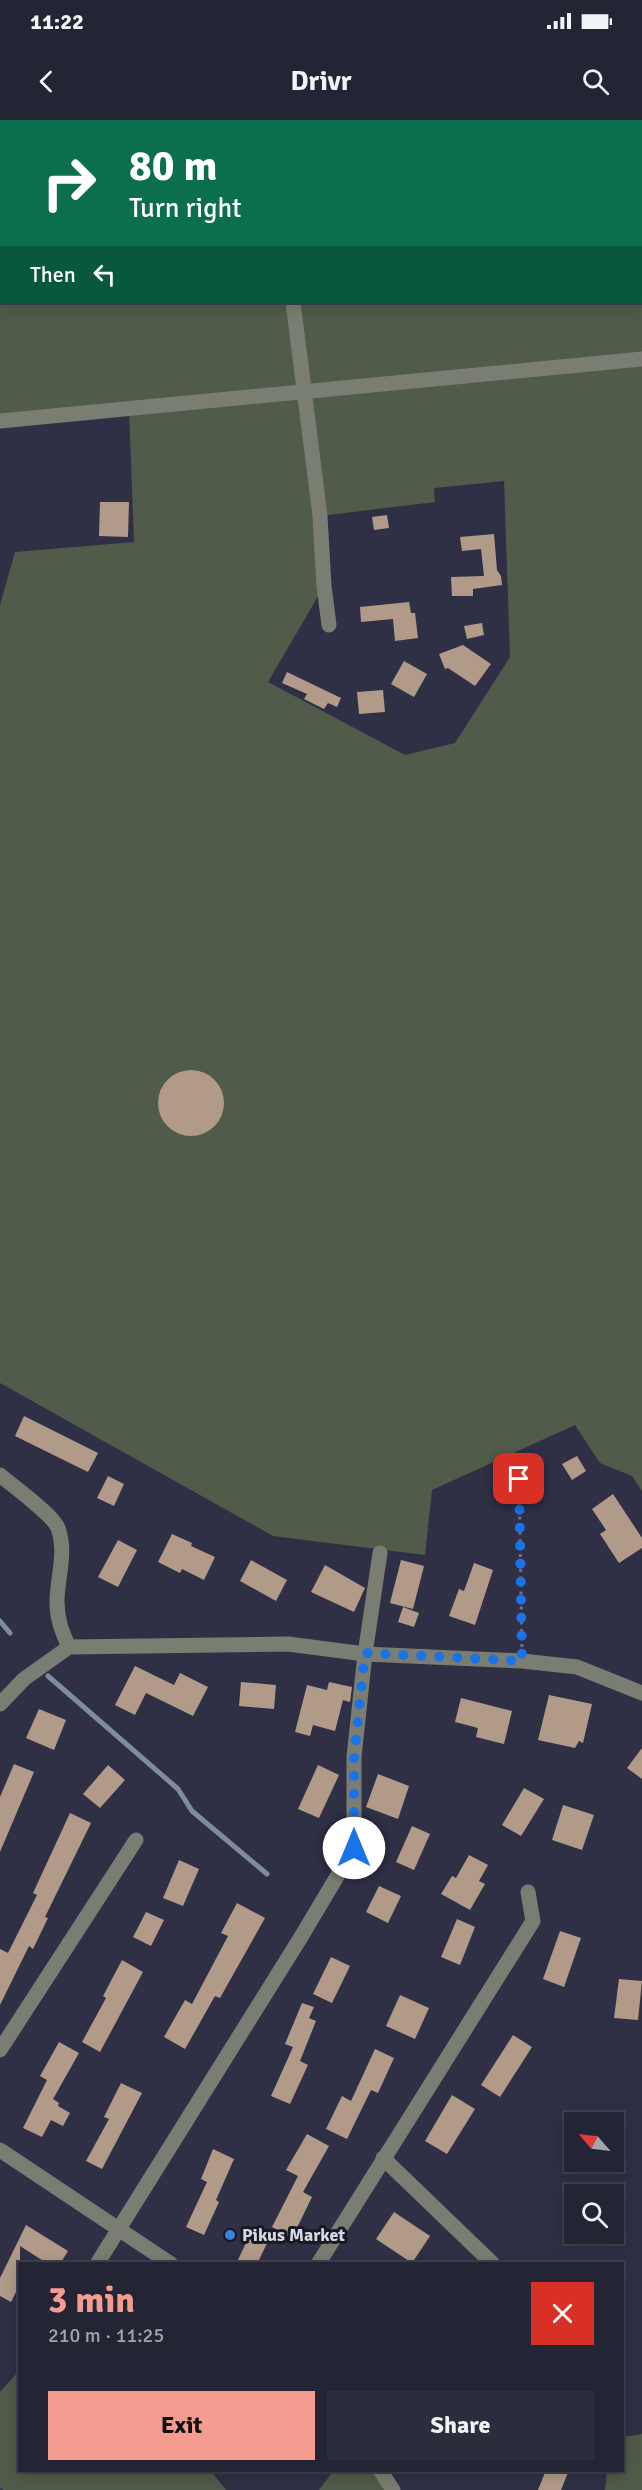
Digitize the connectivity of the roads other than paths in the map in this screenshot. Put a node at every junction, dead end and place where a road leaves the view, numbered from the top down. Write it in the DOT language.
graph roads {
  1 [pos="293,303"];
  2 [pos="642,359"];
  3 [pos="306,393"];
  4 [pos="0,421"];
  5 [pos="329,626"];
  6 [pos="0,1475"];
  7 [pos="380,1553"];
  8 [pos="69,1647"];
  9 [pos="365,1653"];
  10 [pos="642,1693"];
  11 [pos="0,1704"];
  12 [pos="136,1840"];
  13 [pos="528,1892"];
  14 [pos="0,2050"];
  15 [pos="0,2150"];
  16 [pos="383,2158"];
  17 [pos="120,2228"];
  18 [pos="98,2262"];
  19 [pos="168,2262"];
  20 [pos="319,2262"];
  21 [pos="491,2262"];
  22 [pos="381,2472"];
  23 [pos="393,2490"];
  1 -- 3 [label="street"];
  2 -- 3 [label="street"];
  3 -- 4 [label="street"];
  3 -- 5 [label="street"];
  6 -- 8 [label="street"];
  7 -- 9 [label="street"];
  8 -- 9 [label="street"];
  8 -- 11 [label="street"];
  9 -- 10 [label="street"];
  9 -- 17 [label="street"];
  12 -- 14 [label="street"];
  13 -- 16 [label="street"];
  15 -- 17 [label="street"];
  16 -- 20 [label="street"];
  16 -- 21 [label="street"];
  17 -- 18 [label="street"];
  17 -- 19 [label="street"];
  22 -- 23 [label="street"];
}
